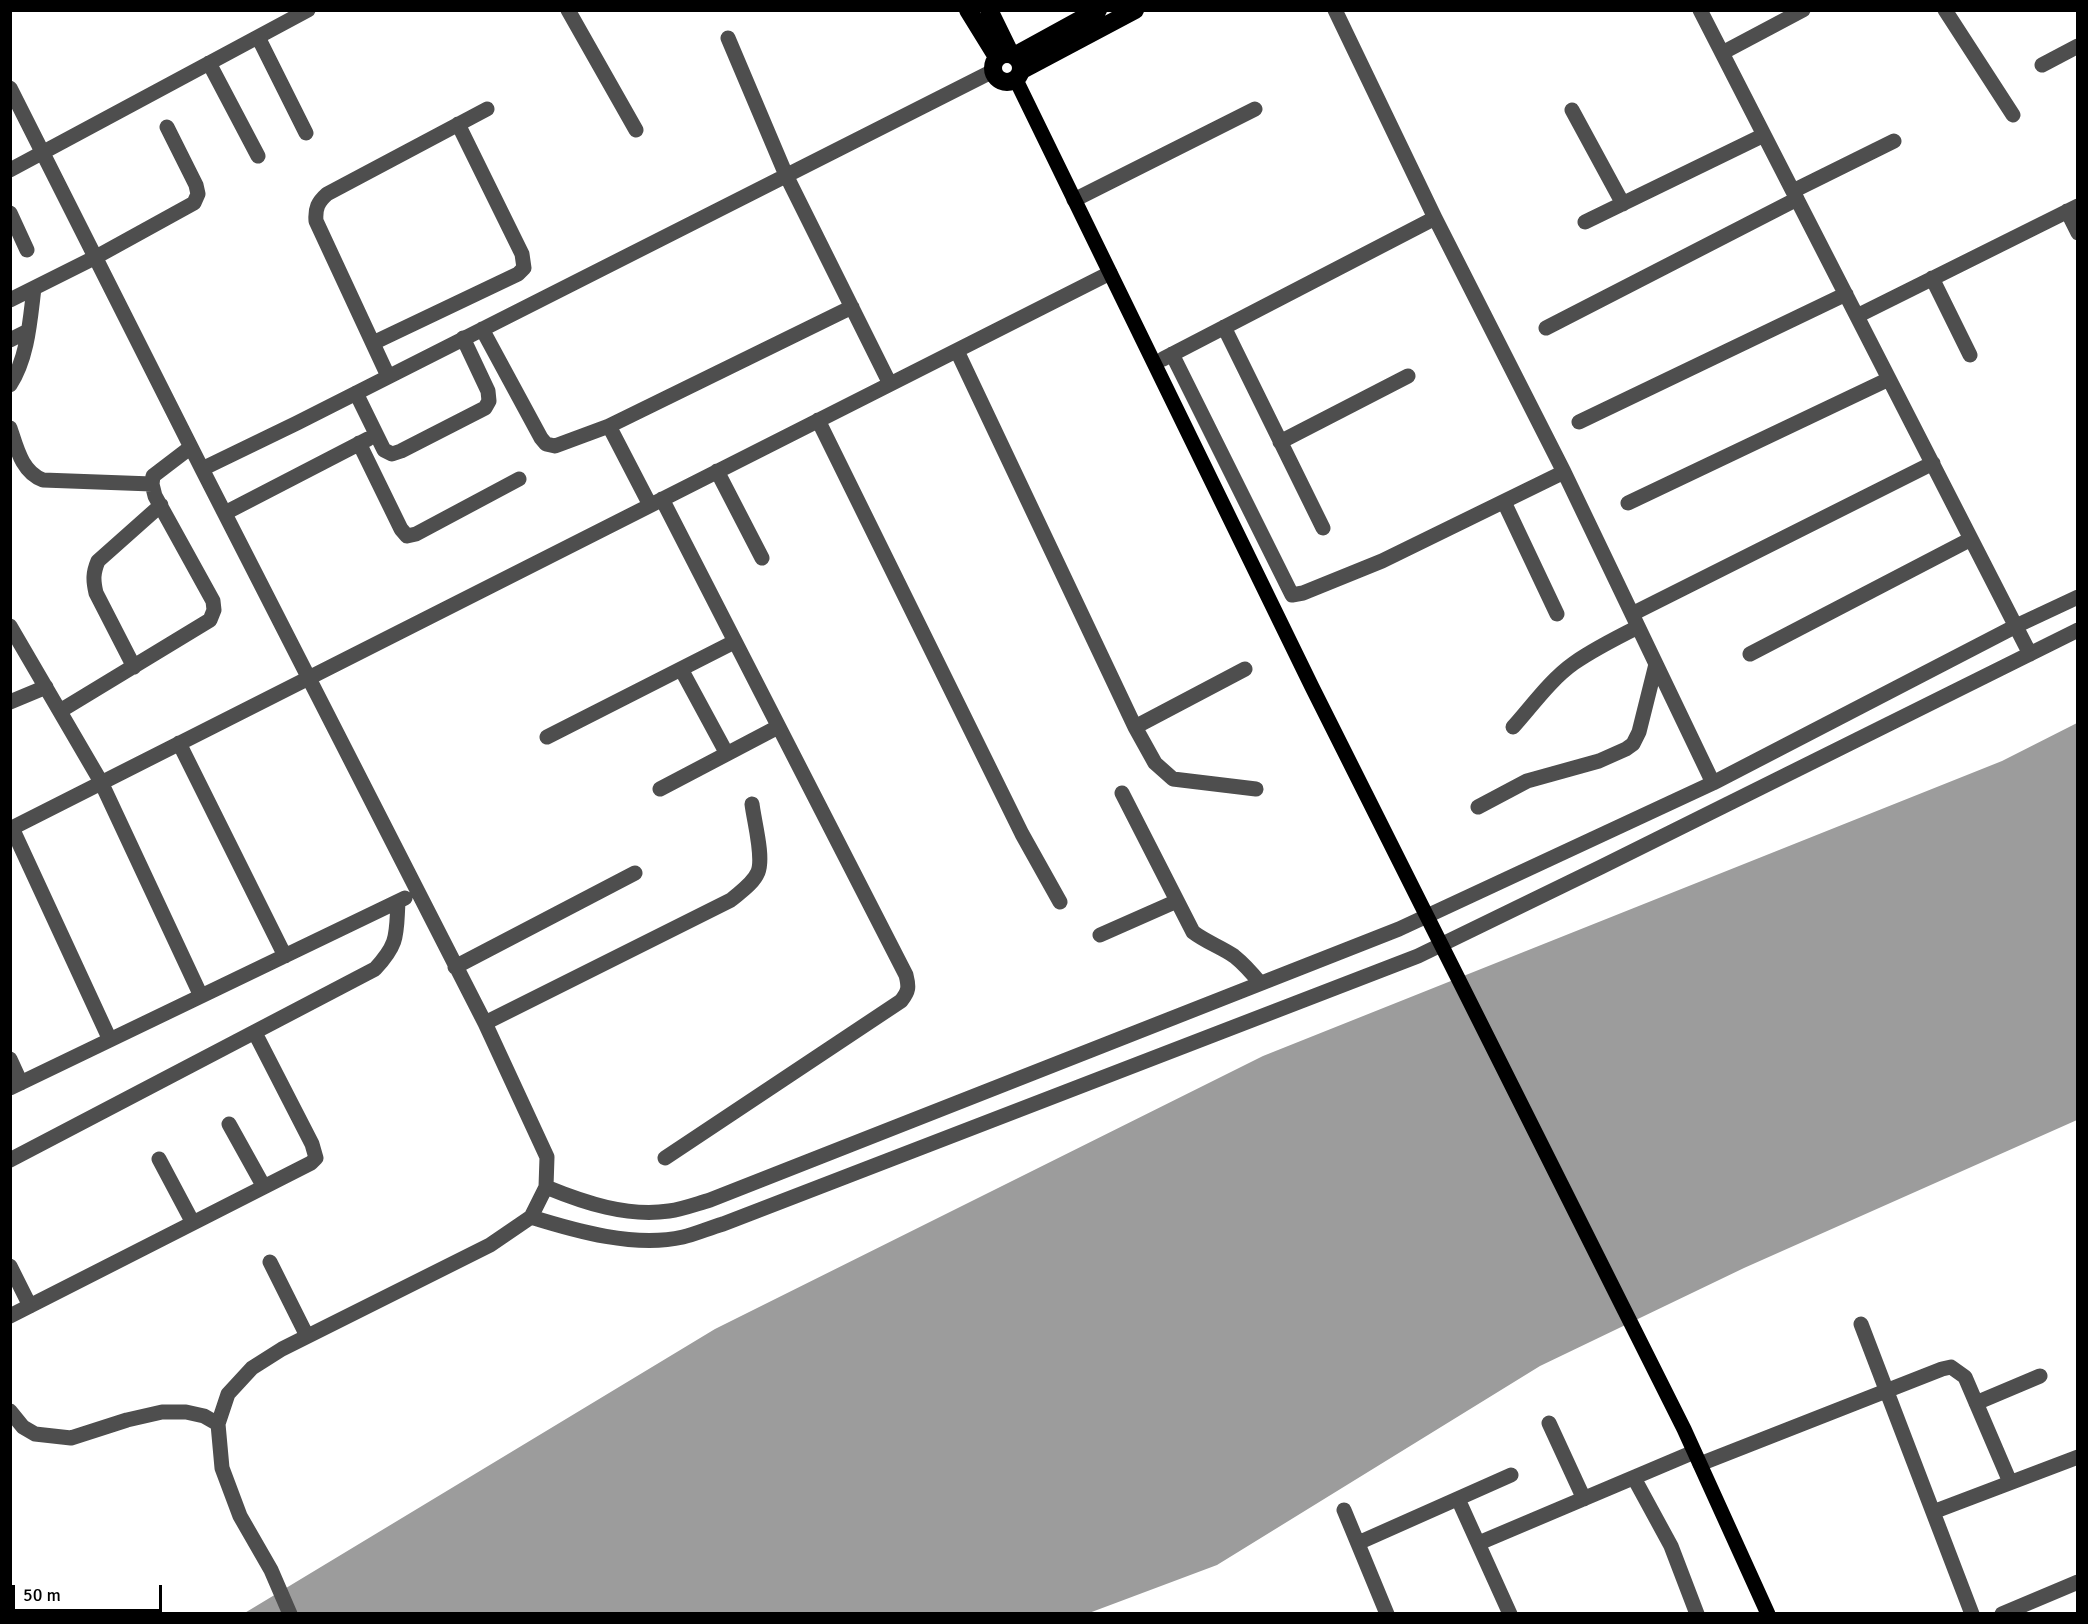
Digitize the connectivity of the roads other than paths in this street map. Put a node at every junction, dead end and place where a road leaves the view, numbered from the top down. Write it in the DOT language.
graph roads {
  1 [pos="308,10"];
  2 [pos="568,10"];
  3 [pos="968,10"];
  4 [pos="989,10"];
  5 [pos="1098,10"];
  6 [pos="1135,10"];
  7 [pos="1335,10"];
  8 [pos="1700,10"];
  9 [pos="1803,10"];
  10 [pos="1945,10"];
  11 [pos="258,38"];
  12 [pos="728,38"];
  13 [pos="2078,46"];
  14 [pos="1722,53"];
  15 [pos="209,63"];
  16 [pos="1009,64"];
  17 [pos="2042,65"];
  18 [pos="10,88"];
  19 [pos="487,109"];
  20 [pos="1255,109"];
  21 [pos="1572,110"];
  22 [pos="2013,116"];
  23 [pos="458,124"];
  24 [pos="167,127"];
  25 [pos="636,130"];
  26 [pos="306,133"];
  27 [pos="1764,135"];
  28 [pos="1894,141"];
  29 [pos="43,152"];
  30 [pos="258,156"];
  31 [pos="10,170"];
  32 [pos="786,175"];
  33 [pos="1795,195"];
  34 [pos="1074,200"];
  35 [pos="1623,204"];
  36 [pos="2072,208"];
  37 [pos="10,213"];
  38 [pos="1436,218"];
  39 [pos="1585,222"];
  40 [pos="2078,233"];
  41 [pos="27,250"];
  42 [pos="96,257"];
  43 [pos="1110,273"];
  44 [pos="1932,278"];
  45 [pos="34,288"];
  46 [pos="1846,294"];
  47 [pos="10,300"];
  48 [pos="852,307"];
  49 [pos="1857,316"];
  50 [pos="1224,327"];
  51 [pos="1546,328"];
  52 [pos="482,329"];
  53 [pos="28,331"];
  54 [pos="463,338"];
  55 [pos="10,340"];
  56 [pos="373,344"];
  57 [pos="957,351"];
  58 [pos="1172,354"];
  59 [pos="1970,355"];
  60 [pos="1155,363"];
  61 [pos="388,376"];
  62 [pos="1408,376"];
  63 [pos="1889,379"];
  64 [pos="890,384"];
  65 [pos="10,385"];
  66 [pos="356,393"];
  67 [pos="818,420"];
  68 [pos="1579,422"];
  69 [pos="609,426"];
  70 [pos="10,428"];
  71 [pos="376,434"];
  72 [pos="1280,442"];
  73 [pos="359,443"];
  74 [pos="192,447"];
  75 [pos="1933,463"];
  76 [pos="202,469"];
  77 [pos="717,471"];
  78 [pos="1564,472"];
  79 [pos="519,479"];
  80 [pos="152,484"];
  81 [pos="656,502"];
  82 [pos="1504,502"];
  83 [pos="1628,503"];
  84 [pos="161,505"];
  85 [pos="225,513"];
  86 [pos="1323,528"];
  87 [pos="1971,539"];
  88 [pos="762,558"];
  89 [pos="2078,597"];
  90 [pos="1557,614"];
  91 [pos="1635,620"];
  92 [pos="10,626"];
  93 [pos="2016,626"];
  94 [pos="2078,630"];
  95 [pos="734,642"];
  96 [pos="1750,654"];
  97 [pos="2030,654"];
  98 [pos="1656,664"];
  99 [pos="134,666"];
  100 [pos="681,669"];
  101 [pos="1245,669"];
  102 [pos="308,677"];
  103 [pos="46,687"];
  104 [pos="10,702"];
  105 [pos="60,711"];
  106 [pos="778,727"];
  107 [pos="1136,727"];
  108 [pos="1513,727"];
  109 [pos="547,737"];
  110 [pos="179,743"];
  111 [pos="727,754"];
  112 [pos="101,782"];
  113 [pos="1713,783"];
  114 [pos="660,789"];
  115 [pos="1256,789"];
  116 [pos="1122,793"];
  117 [pos="752,804"];
  118 [pos="1478,807"];
  119 [pos="11,828"];
  120 [pos="635,873"];
  121 [pos="417,893"];
  122 [pos="1178,901"];
  123 [pos="398,902"];
  124 [pos="1060,902"];
  125 [pos="1100,935"];
  126 [pos="285,956"];
  127 [pos="454,967"];
  128 [pos="1260,983"];
  129 [pos="201,996"];
  130 [pos="485,1023"];
  131 [pos="255,1033"];
  132 [pos="110,1040"];
  133 [pos="10,1059"];
  134 [pos="16,1085"];
  135 [pos="229,1124"];
  136 [pos="665,1158"];
  137 [pos="159,1159"];
  138 [pos="10,1160"];
  139 [pos="264,1187"];
  140 [pos="546,1187"];
  141 [pos="531,1217"];
  142 [pos="193,1223"];
  143 [pos="270,1262"];
  144 [pos="10,1266"];
  145 [pos="30,1306"];
  146 [pos="10,1316"];
  147 [pos="1861,1324"];
  148 [pos="307,1336"];
  149 [pos="2040,1376"];
  150 [pos="1887,1390"];
  151 [pos="1976,1403"];
  152 [pos="10,1411"];
  153 [pos="1549,1423"];
  154 [pos="218,1424"];
  155 [pos="2078,1457"];
  156 [pos="1697,1458"];
  157 [pos="1511,1475"];
  158 [pos="1634,1478"];
  159 [pos="2010,1482"];
  160 [pos="1458,1498"];
  161 [pos="1584,1499"];
  162 [pos="1344,1510"];
  163 [pos="1933,1512"];
  164 [pos="1358,1543"];
  165 [pos="1479,1543"];
  166 [pos="2078,1582"];
  167 [pos="290,1614"];
  168 [pos="1387,1614"];
  169 [pos="1510,1614"];
  170 [pos="1697,1614"];
  171 [pos="1768,1614"];
  172 [pos="1972,1614"];
  173 [pos="2002,1614"];
  1 -- 11 [label="street"];
  2 -- 25 [label="street"];
  3 -- 16 [label="highway"];
  4 -- 16 [label="highway"];
  5 -- 16 [label="highway"];
  6 -- 16 [label="highway"];
  7 -- 38 [label="street"];
  8 -- 14 [label="street"];
  9 -- 14 [label="street"];
  10 -- 22 [label="street"];
  11 -- 15 [label="street"];
  11 -- 26 [label="street"];
  12 -- 32 [label="street"];
  13 -- 17 [label="street"];
  14 -- 27 [label="street"];
  15 -- 29 [label="street"];
  15 -- 30 [label="street"];
  16 -- 32 [label="street"];
  16 -- 34 [label="main road"];
  18 -- 29 [label="street"];
  19 -- 23 [label="street"];
  20 -- 34 [label="street"];
  21 -- 35 [label="street"];
  23 -- 56 [label="street"];
  23 -- 56 [label="street"];
  24 -- 42 [label="street"];
  27 -- 33 [label="street"];
  27 -- 35 [label="street"];
  28 -- 33 [label="street"];
  29 -- 31 [label="street"];
  29 -- 42 [label="street"];
  32 -- 48 [label="street"];
  32 -- 52 [label="street"];
  33 -- 46 [label="street"];
  33 -- 51 [label="street"];
  34 -- 43 [label="main road"];
  35 -- 39 [label="street"];
  36 -- 40 [label="street"];
  36 -- 44 [label="street"];
  37 -- 41 [label="street"];
  38 -- 50 [label="street"];
  38 -- 78 [label="street"];
  42 -- 45 [label="street"];
  42 -- 74 [label="street"];
  43 -- 57 [label="street"];
  43 -- 60 [label="main road"];
  44 -- 49 [label="street"];
  44 -- 59 [label="street"];
  45 -- 47 [label="street"];
  45 -- 53 [label="street"];
  46 -- 49 [label="street"];
  46 -- 68 [label="street"];
  48 -- 64 [label="street"];
  48 -- 69 [label="street"];
  49 -- 63 [label="street"];
  50 -- 58 [label="street"];
  50 -- 72 [label="street"];
  52 -- 54 [label="street"];
  52 -- 69 [label="street"];
  53 -- 55 [label="street"];
  53 -- 65 [label="street"];
  54 -- 61 [label="street"];
  54 -- 71 [label="street"];
  56 -- 61 [label="street"];
  57 -- 64 [label="street"];
  57 -- 107 [label="street"];
  58 -- 60 [label="street"];
  58 -- 82 [label="street"];
  60 -- 156 [label="main road"];
  61 -- 66 [label="street"];
  62 -- 72 [label="street"];
  63 -- 75 [label="street"];
  63 -- 83 [label="street"];
  64 -- 67 [label="street"];
  66 -- 71 [label="street"];
  66 -- 76 [label="street"];
  67 -- 77 [label="street"];
  67 -- 124 [label="street"];
  69 -- 81 [label="street"];
  70 -- 80 [label="street"];
  71 -- 73 [label="street"];
  72 -- 86 [label="street"];
  73 -- 79 [label="street"];
  73 -- 85 [label="street"];
  74 -- 76 [label="street"];
  74 -- 80 [label="street"];
  75 -- 87 [label="street"];
  75 -- 91 [label="street"];
  76 -- 85 [label="street"];
  77 -- 81 [label="street"];
  77 -- 88 [label="street"];
  78 -- 82 [label="street"];
  78 -- 91 [label="street"];
  80 -- 84 [label="street"];
  81 -- 95 [label="street"];
  81 -- 102 [label="street"];
  82 -- 90 [label="street"];
  84 -- 99 [label="street"];
  84 -- 99 [label="street"];
  85 -- 102 [label="street"];
  87 -- 93 [label="street"];
  87 -- 96 [label="street"];
  89 -- 93 [label="street"];
  91 -- 98 [label="street"];
  91 -- 108 [label="street"];
  92 -- 103 [label="street"];
  93 -- 97 [label="street"];
  93 -- 113 [label="street"];
  94 -- 97 [label="street"];
  95 -- 100 [label="street"];
  95 -- 106 [label="street"];
  97 -- 141 [label="street"];
  98 -- 113 [label="street"];
  98 -- 118 [label="street"];
  99 -- 105 [label="street"];
  100 -- 109 [label="street"];
  100 -- 111 [label="street"];
  101 -- 107 [label="street"];
  102 -- 110 [label="street"];
  102 -- 121 [label="street"];
  103 -- 104 [label="street"];
  103 -- 105 [label="street"];
  105 -- 112 [label="street"];
  106 -- 111 [label="street"];
  106 -- 136 [label="street"];
  107 -- 115 [label="street"];
  110 -- 112 [label="street"];
  110 -- 126 [label="street"];
  111 -- 114 [label="street"];
  112 -- 119 [label="street"];
  112 -- 129 [label="street"];
  113 -- 128 [label="street"];
  116 -- 122 [label="street"];
  117 -- 130 [label="street"];
  119 -- 132 [label="street"];
  120 -- 127 [label="street"];
  121 -- 123 [label="street"];
  121 -- 127 [label="street"];
  122 -- 125 [label="street"];
  122 -- 128 [label="street"];
  123 -- 126 [label="street"];
  123 -- 131 [label="street"];
  126 -- 129 [label="street"];
  127 -- 130 [label="street"];
  128 -- 140 [label="street"];
  129 -- 132 [label="street"];
  130 -- 140 [label="street"];
  131 -- 138 [label="street"];
  131 -- 139 [label="street"];
  132 -- 134 [label="street"];
  133 -- 134 [label="street"];
  135 -- 139 [label="street"];
  137 -- 142 [label="street"];
  139 -- 142 [label="street"];
  140 -- 141 [label="street"];
  141 -- 148 [label="street"];
  142 -- 145 [label="street"];
  143 -- 148 [label="street"];
  144 -- 145 [label="street"];
  145 -- 146 [label="street"];
  147 -- 150 [label="street"];
  148 -- 154 [label="street"];
  149 -- 151 [label="street"];
  150 -- 151 [label="street"];
  150 -- 156 [label="street"];
  150 -- 163 [label="street"];
  151 -- 159 [label="street"];
  152 -- 154 [label="street"];
  153 -- 161 [label="street"];
  154 -- 167 [label="street"];
  155 -- 159 [label="street"];
  156 -- 158 [label="street"];
  156 -- 171 [label="main road"];
  157 -- 160 [label="street"];
  158 -- 161 [label="street"];
  158 -- 170 [label="street"];
  159 -- 163 [label="street"];
  160 -- 164 [label="street"];
  160 -- 165 [label="street"];
  161 -- 165 [label="street"];
  162 -- 164 [label="street"];
  163 -- 172 [label="street"];
  164 -- 168 [label="street"];
  165 -- 169 [label="street"];
  166 -- 173 [label="street"];
}
